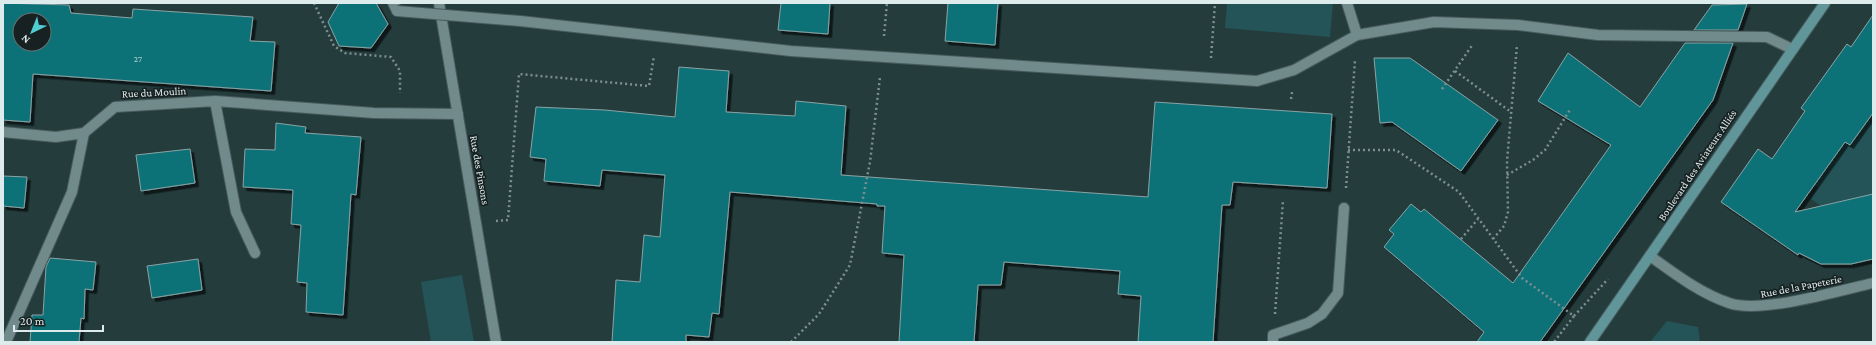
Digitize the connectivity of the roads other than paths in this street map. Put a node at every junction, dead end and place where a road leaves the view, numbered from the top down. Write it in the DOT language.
graph roads {
  1 [pos="440,3"];
  2 [pos="1347,3"];
  3 [pos="1825,3"];
  4 [pos="395,7"];
  5 [pos="1357,35"];
  6 [pos="1792,49"];
  7 [pos="215,101"];
  8 [pos="458,114"];
  9 [pos="3,132"];
  10 [pos="84,133"];
  11 [pos="1344,208"];
  12 [pos="255,253"];
  13 [pos="1650,256"];
  14 [pos="1873,283"];
  15 [pos="1273,339"];
  16 [pos="6,342"];
  17 [pos="496,342"];
  18 [pos="1590,342"];
  1 -- 8 [label="street, Rue des Pinsons"];
  2 -- 5 [label="street"];
  3 -- 6 [label="main road, Boulevard des Aviateurs Alliés"];
  4 -- 5 [label="street, bridge"];
  5 -- 6 [label="street"];
  6 -- 13 [label="main road, Boulevard des Aviateurs Alliés"];
  7 -- 8 [label="street, Rue du Moulin"];
  7 -- 10 [label="street, Rue du Moulin"];
  7 -- 12 [label="street"];
  8 -- 17 [label="street, Rue des Pinsons"];
  9 -- 10 [label="street"];
  10 -- 16 [label="street"];
  11 -- 15 [label="street"];
  13 -- 14 [label="street, Rue de la Papeterie"];
  13 -- 18 [label="main road, Boulevard des Aviateurs Alliés"];
}
